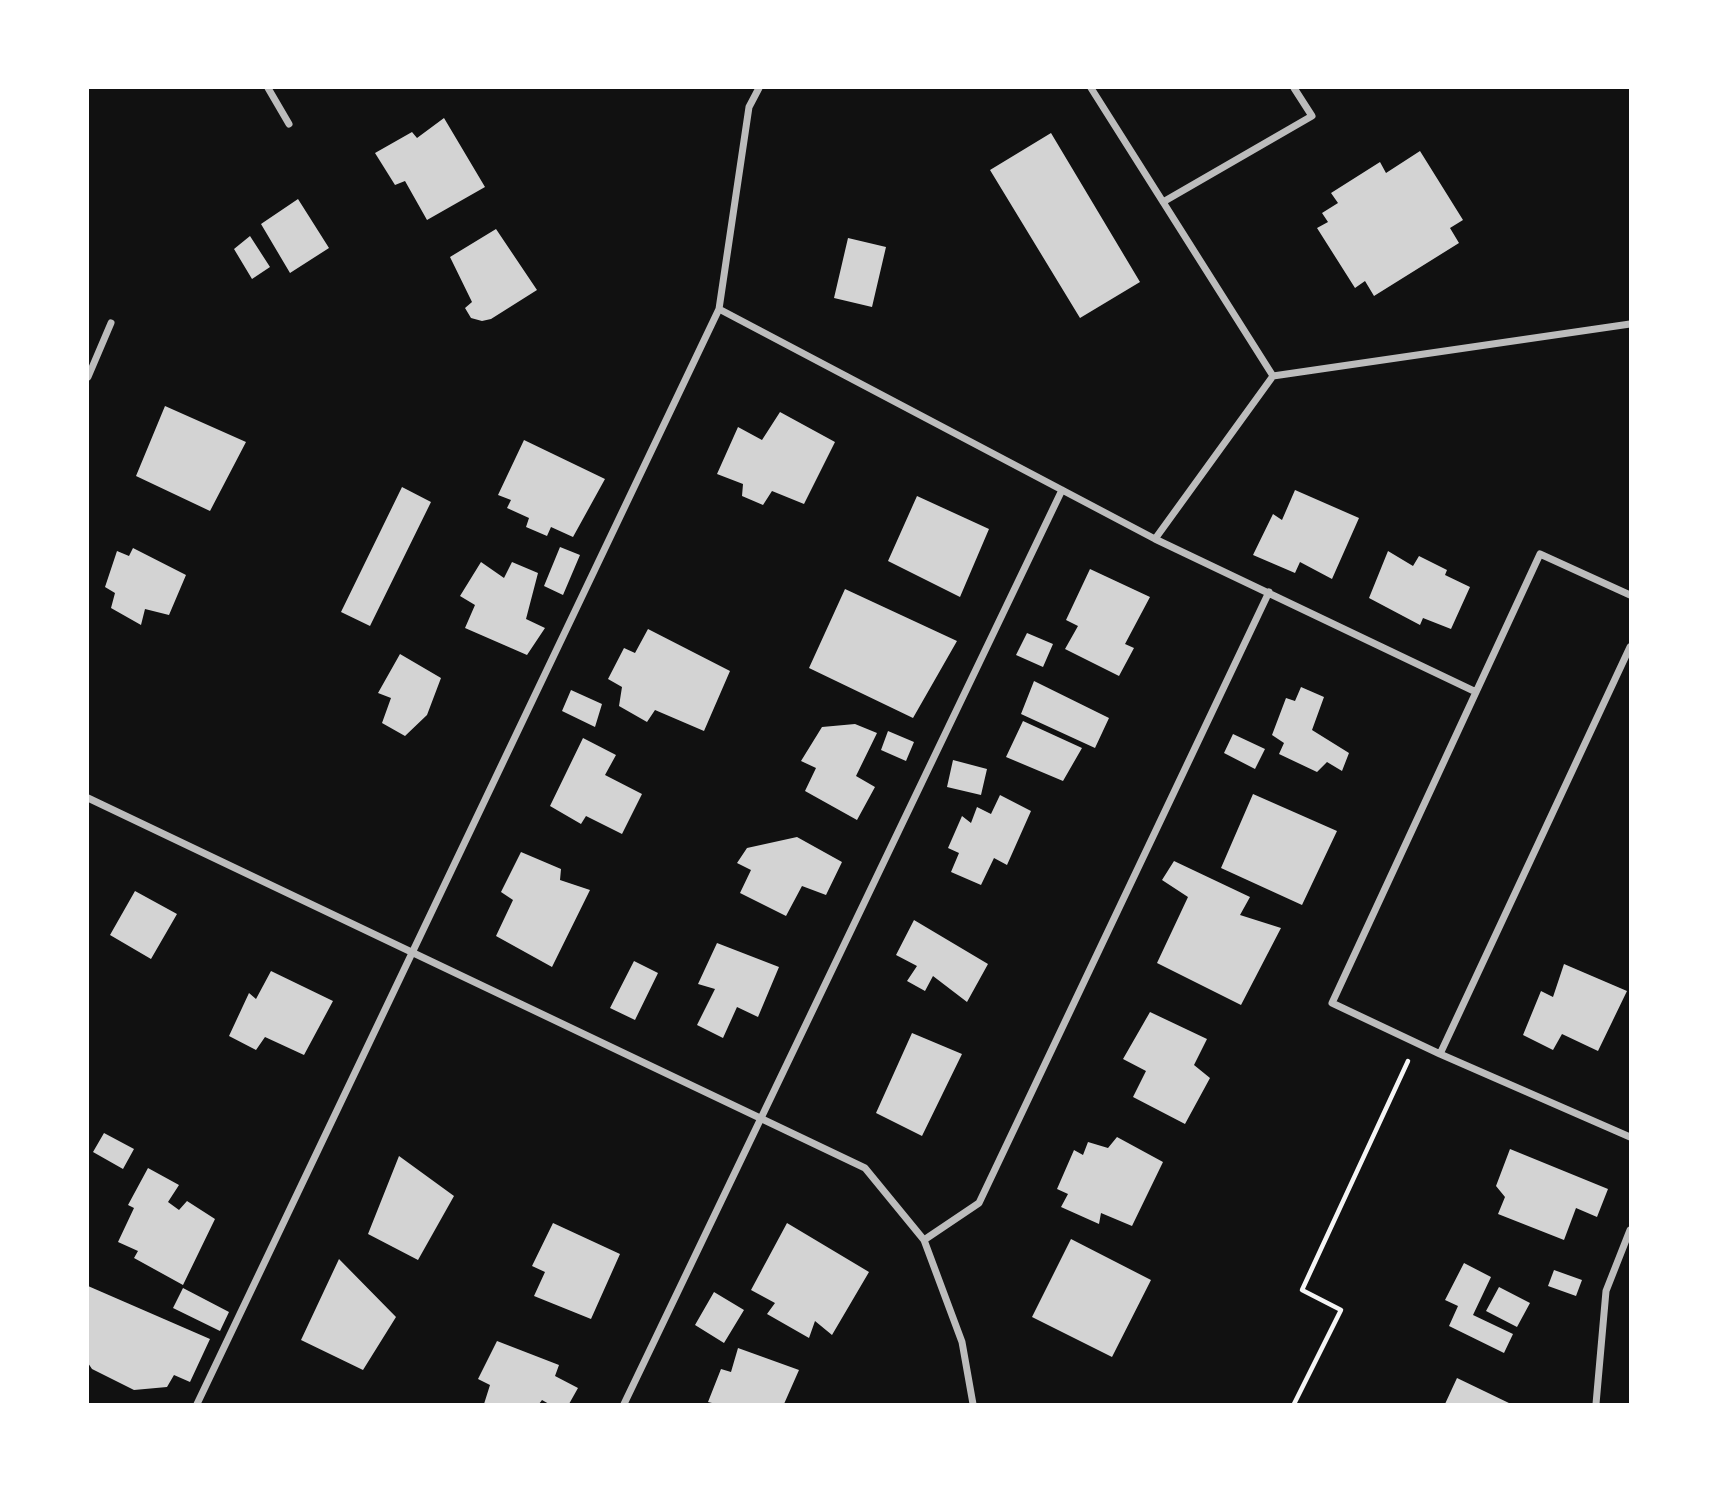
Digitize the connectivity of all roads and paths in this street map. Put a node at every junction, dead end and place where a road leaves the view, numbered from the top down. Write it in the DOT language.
graph roads {
  1 [pos="268,88"];
  2 [pos="759,88"];
  3 [pos="1091,88"];
  4 [pos="1294,88"];
  5 [pos="289,124"];
  6 [pos="1163,202"];
  7 [pos="719,309"];
  8 [pos="111,323"];
  9 [pos="1630,324"];
  10 [pos="1273,376"];
  11 [pos="88,377"];
  12 [pos="1062,489"];
  13 [pos="1155,539"];
  14 [pos="1269,593"];
  15 [pos="1630,595"];
  16 [pos="1630,647"];
  17 [pos="1476,692"];
  18 [pos="88,798"];
  19 [pos="411,952"];
  20 [pos="1416,1043"];
  21 [pos="1440,1054"];
  22 [pos="761,1118"];
  23 [pos="1630,1136"];
  24 [pos="1630,1230"];
  25 [pos="924,1240"];
  26 [pos="197,1405"];
  27 [pos="624,1405"];
  28 [pos="973,1405"];
  29 [pos="1294,1405"];
  30 [pos="1596,1405"];
  1 -- 5 [label="street"];
  2 -- 7 [label="street"];
  3 -- 6 [label="street"];
  4 -- 6 [label="street"];
  6 -- 10 [label="street"];
  7 -- 12 [label="street"];
  7 -- 19 [label="street"];
  8 -- 11 [label="street"];
  9 -- 10 [label="street"];
  10 -- 13 [label="street"];
  12 -- 13 [label="street"];
  12 -- 22 [label="street"];
  13 -- 14 [label="street"];
  14 -- 17 [label="street"];
  14 -- 25 [label="street"];
  15 -- 17 [label="street"];
  16 -- 21 [label="street"];
  17 -- 20 [label="street"];
  18 -- 19 [label="street"];
  19 -- 22 [label="street"];
  19 -- 26 [label="street"];
  20 -- 21 [label="street"];
  20 -- 29 [label="path"];
  21 -- 23 [label="street"];
  22 -- 25 [label="street"];
  22 -- 27 [label="street"];
  24 -- 30 [label="street"];
  25 -- 28 [label="street"];
}
